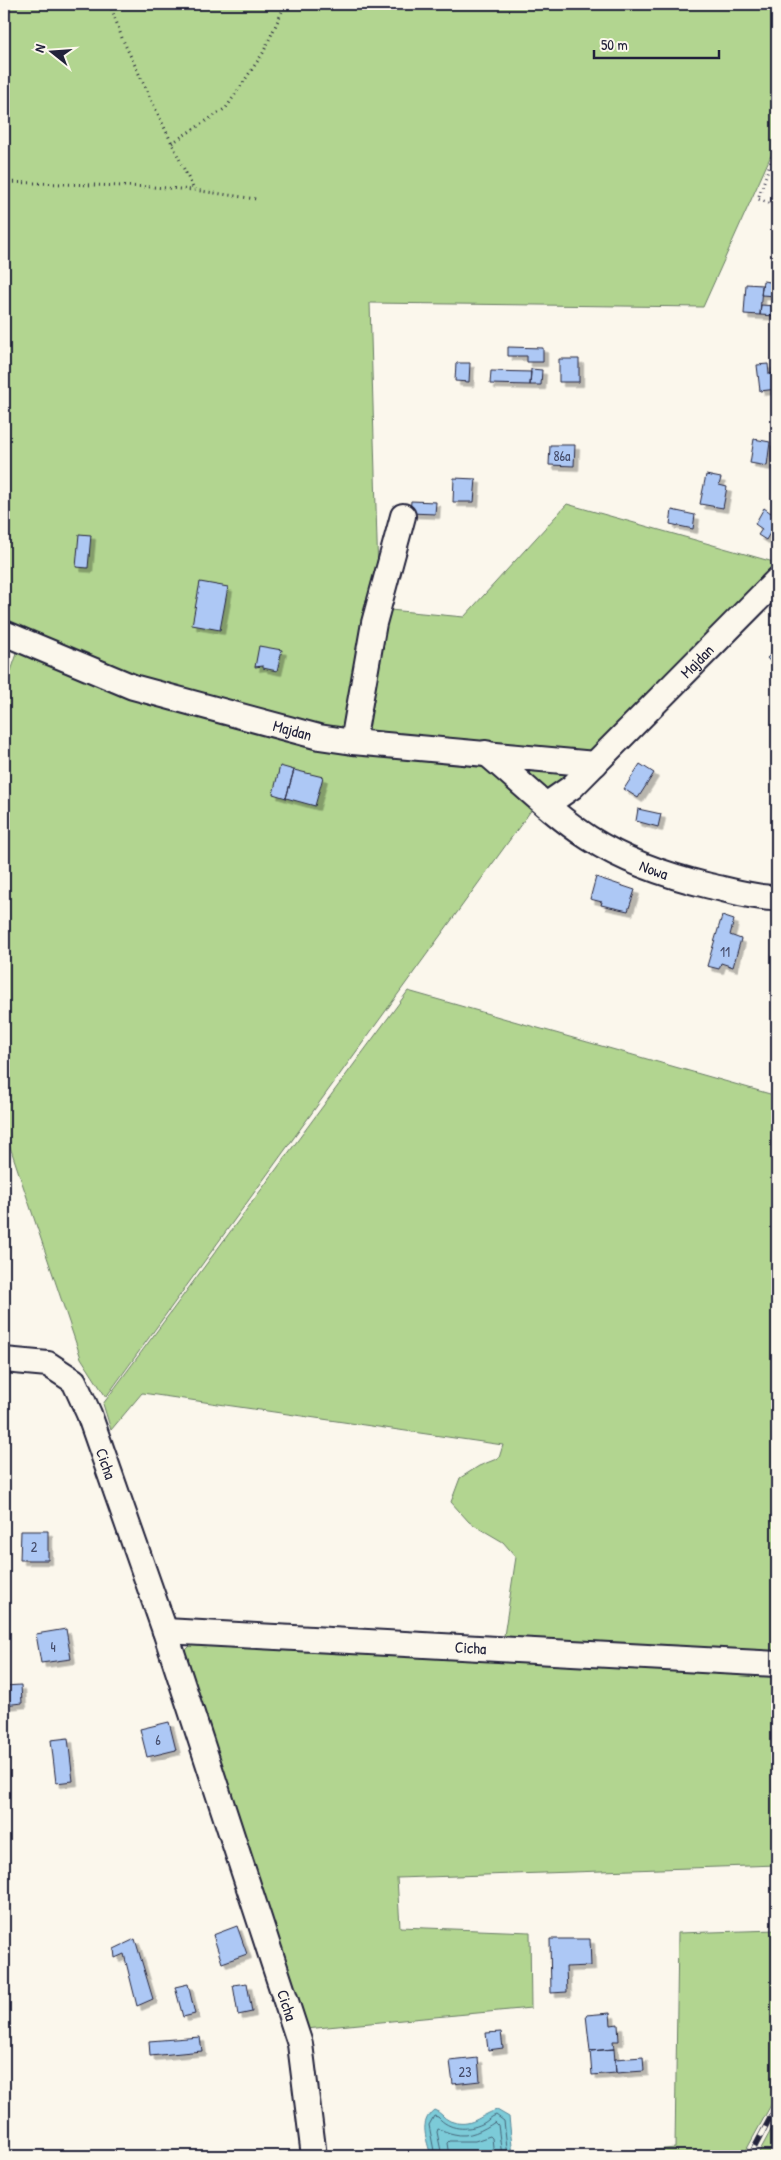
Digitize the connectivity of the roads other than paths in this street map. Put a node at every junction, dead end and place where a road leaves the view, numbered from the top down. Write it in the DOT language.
graph roads {
  1 [pos="404,516"];
  2 [pos="777,580"];
  3 [pos="4,633"];
  4 [pos="353,742"];
  5 [pos="486,753"];
  6 [pos="595,764"];
  7 [pos="546,805"];
  8 [pos="777,898"];
  9 [pos="4,1360"];
  10 [pos="165,1631"];
  11 [pos="777,1664"];
  12 [pos="314,2156"];
  1 -- 4 [label="street"];
  2 -- 6 [label="street, Majdan"];
  3 -- 4 [label="street, Majdan"];
  4 -- 5 [label="street, Majdan"];
  5 -- 6 [label="street, Majdan"];
  5 -- 7 [label="street, Nowa"];
  6 -- 7 [label="street, Majdan"];
  7 -- 8 [label="street, Nowa"];
  9 -- 10 [label="street, Cicha"];
  10 -- 11 [label="street, Cicha"];
  10 -- 12 [label="street, Cicha"];
}
